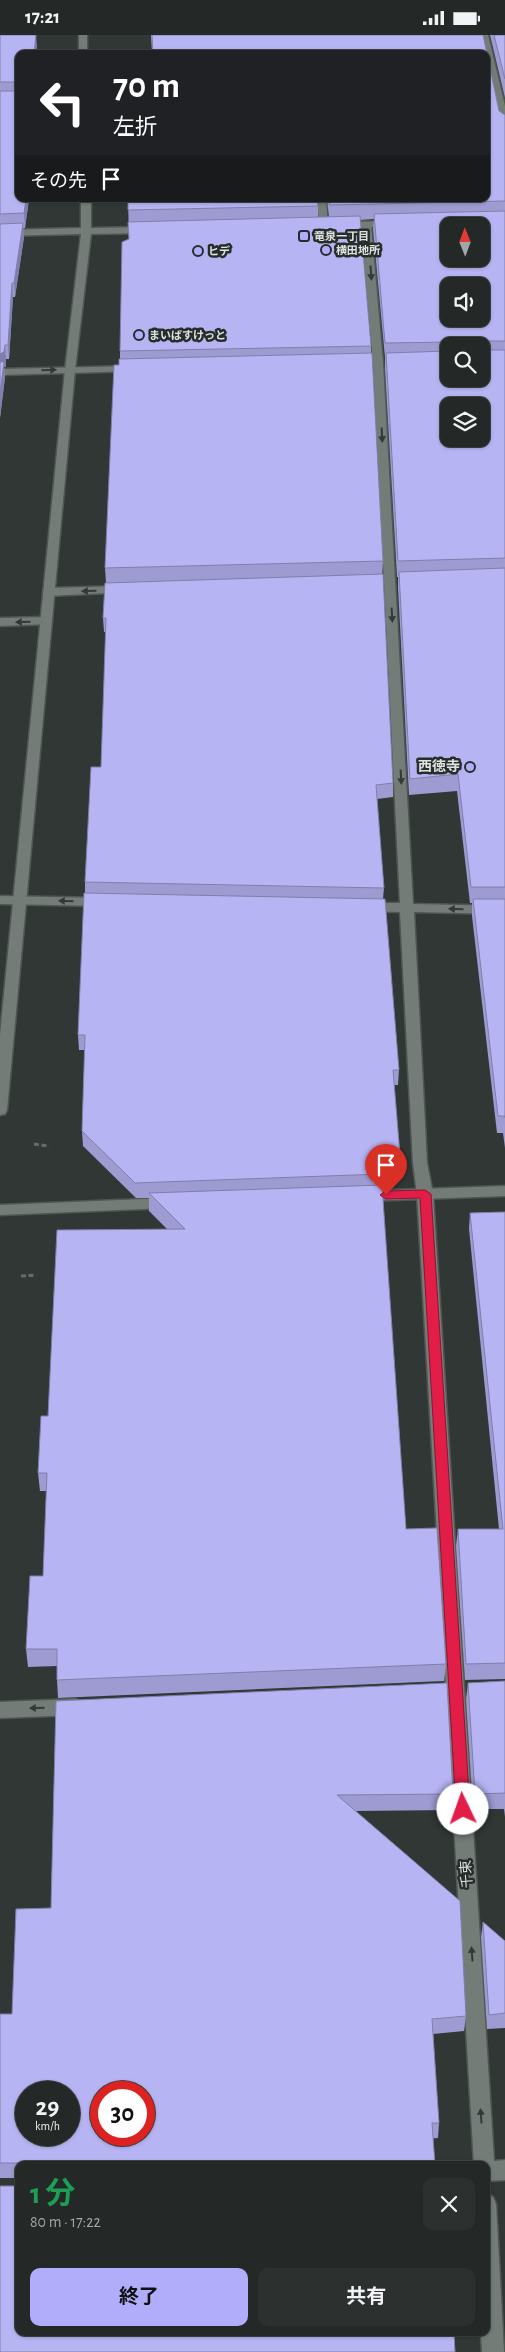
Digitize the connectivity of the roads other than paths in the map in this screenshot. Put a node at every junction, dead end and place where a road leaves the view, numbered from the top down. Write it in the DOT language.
graph roads {
  1 [pos="83,35"];
  2 [pos="484,35"];
  3 [pos="83,50"];
  4 [pos="489,50"];
  5 [pos="490,55"];
  6 [pos="501,91"];
  7 [pos="505,125"];
  8 [pos="86,202"];
  9 [pos="321,202"];
  10 [pos="405,224"];
  11 [pos="366,225"];
  12 [pos="160,229"];
  13 [pos="86,231"];
  14 [pos="0,233"];
  15 [pos="364,363"];
  16 [pos="378,363"];
  17 [pos="393,363"];
  18 [pos="143,368"];
  19 [pos="70,370"];
  20 [pos="0,371"];
  21 [pos="136,589"];
  22 [pos="49,591"];
  23 [pos="46,621"];
  24 [pos="0,622"];
  25 [pos="0,899"];
  26 [pos="20,900"];
  27 [pos="114,902"];
  28 [pos="349,907"];
  29 [pos="408,908"];
  30 [pos="505,910"];
  31 [pos="0,1111"];
  32 [pos="505,1191"];
  33 [pos="425,1194"];
  34 [pos="346,1197"];
  35 [pos="178,1203"];
  36 [pos="0,1210"];
  37 [pos="475,1690"];
  38 [pos="436,1691"];
  39 [pos="455,1691"];
  40 [pos="93,1706"];
  41 [pos="0,1710"];
  42 [pos="484,2161"];
  43 [pos="505,2170"];
  44 [pos="490,2171"];
  45 [pos="490,2289"];
  46 [pos="493,2352"];
  1 -- 3 [label="street"];
  2 -- 4 [label="street"];
  5 -- 6 [label="street"];
  6 -- 7 [label="street"];
  8 -- 13 [label="street"];
  9 -- 11 [label="street"];
  10 -- 11 [label="street"];
  11 -- 16 [label="street, 千束, one-way"];
  12 -- 13 [label="street"];
  13 -- 14 [label="street"];
  13 -- 19 [label="street"];
  15 -- 16 [label="street"];
  16 -- 17 [label="street"];
  16 -- 29 [label="street, 千束, one-way"];
  18 -- 19 [label="street"];
  20 -- 19 [label="street, one-way"];
  19 -- 22 [label="street"];
  21 -- 22 [label="street, one-way"];
  22 -- 23 [label="street"];
  23 -- 24 [label="street, one-way"];
  23 -- 26 [label="street"];
  25 -- 26 [label="street"];
  27 -- 26 [label="street, one-way"];
  26 -- 31 [label="street"];
  28 -- 29 [label="street"];
  30 -- 29 [label="street, one-way"];
  29 -- 33 [label="street, 千束"];
  32 -- 33 [label="street"];
  33 -- 34 [label="street"];
  33 -- 39 [label="street, 千束"];
  35 -- 36 [label="street"];
  37 -- 39 [label="street"];
  38 -- 39 [label="street"];
  42 -- 39 [label="street, 千束, one-way"];
  40 -- 41 [label="street, one-way"];
  43 -- 44 [label="street"];
  45 -- 46 [label="street"];
}
